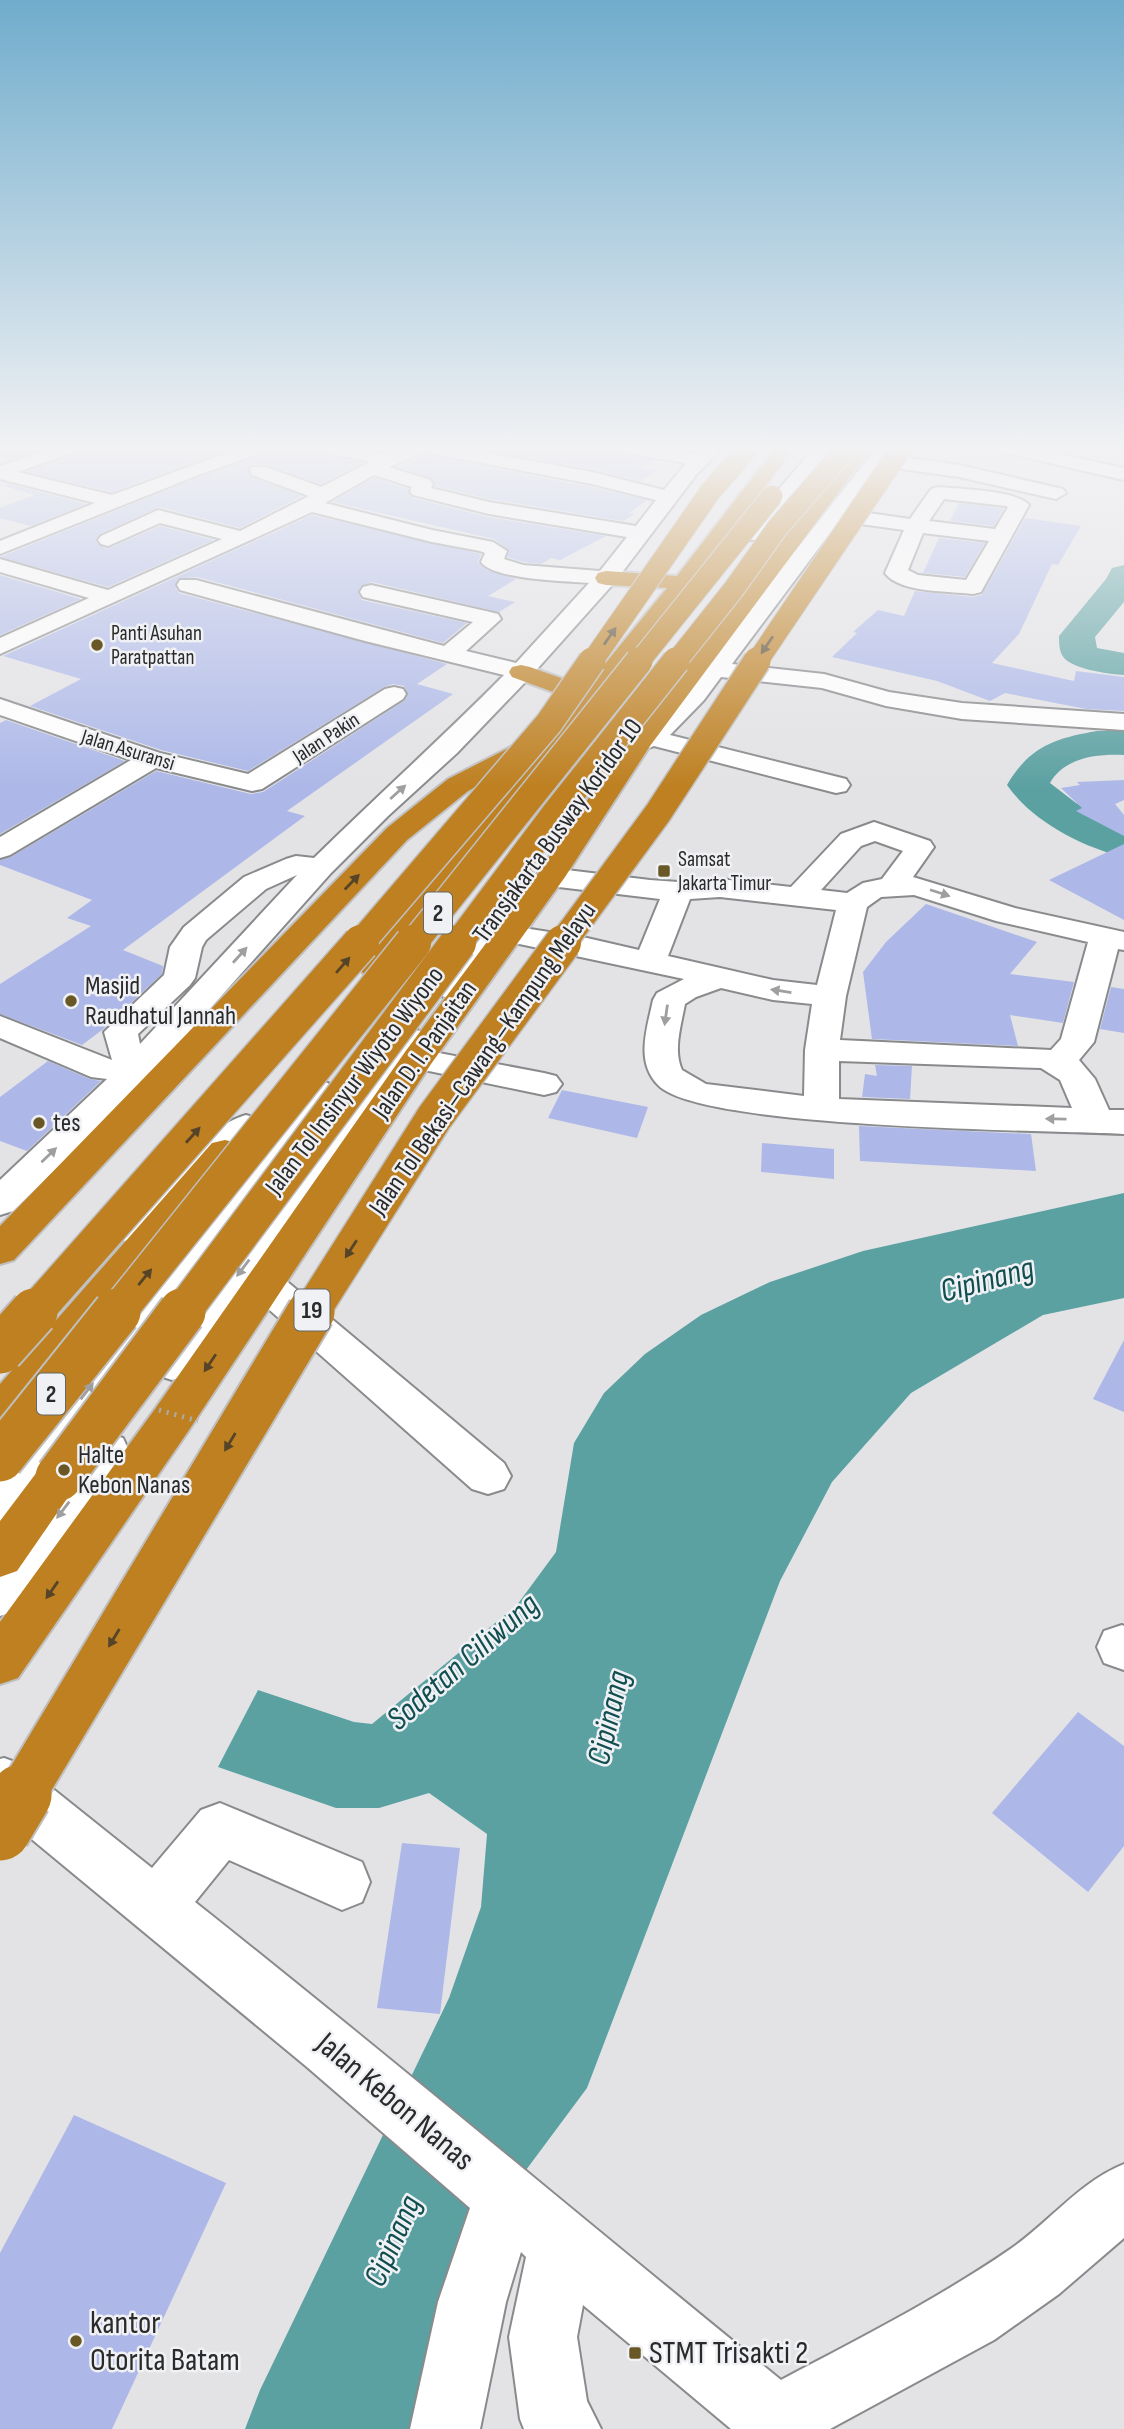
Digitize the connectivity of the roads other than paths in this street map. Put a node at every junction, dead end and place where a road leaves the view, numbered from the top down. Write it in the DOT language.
graph roads {
  1 [pos="198,560"];
  2 [pos="493,560"];
  3 [pos="621,560"];
  4 [pos="663,560"];
  5 [pos="702,560"];
  6 [pos="719,560"];
  7 [pos="729,560"];
  8 [pos="754,560"];
  9 [pos="762,560"];
  10 [pos="773,560"];
  11 [pos="796,560"];
  12 [pos="825,560"];
  13 [pos="852,560"];
  14 [pos="901,560"];
  15 [pos="987,560"];
  16 [pos="0,565"];
  17 [pos="607,578"];
  18 [pos="684,583"];
  19 [pos="188,585"];
  20 [pos="733,590"];
  21 [pos="371,592"];
  22 [pos="109,605"];
  23 [pos="678,623"];
  24 [pos="646,632"];
  25 [pos="714,636"];
  26 [pos="0,647"];
  27 [pos="449,654"];
  28 [pos="0,660"];
  29 [pos="715,669"];
  30 [pos="521,672"];
  31 [pos="394,694"];
  32 [pos="591,696"];
  33 [pos="0,707"];
  34 [pos="32,719"];
  35 [pos="1124,722"];
  36 [pos="560,732"];
  37 [pos="0,737"];
  38 [pos="646,741"];
  39 [pos="152,759"];
  40 [pos="258,781"];
  41 [pos="836,785"];
  42 [pos="658,813"];
  43 [pos="0,849"];
  44 [pos="321,867"];
  45 [pos="550,877"];
  46 [pos="891,888"];
  47 [pos="678,891"];
  48 [pos="798,897"];
  49 [pos="853,903"];
  50 [pos="510,933"];
  51 [pos="1115,939"];
  52 [pos="650,963"];
  53 [pos="717,978"];
  54 [pos="830,996"];
  55 [pos="0,1026"];
  56 [pos="822,1050"];
  57 [pos="416,1059"];
  58 [pos="1059,1062"];
  59 [pos="119,1070"];
  60 [pos="544,1084"];
  61 [pos="821,1110"];
  62 [pos="1109,1121"];
  63 [pos="247,1128"];
  64 [pos="0,1202"];
  65 [pos="0,1250"];
  66 [pos="264,1284"];
  67 [pos="0,1350"];
  68 [pos="0,1368"];
  69 [pos="0,1413"];
  70 [pos="0,1458"];
  71 [pos="488,1476"];
  72 [pos="0,1504"];
  73 [pos="0,1556"];
  74 [pos="0,1595"];
  75 [pos="0,1662"];
  76 [pos="0,1779"];
  77 [pos="0,1830"];
  78 [pos="342,1882"];
  79 [pos="158,1905"];
  80 [pos="497,2189"];
  81 [pos="1124,2196"];
  82 [pos="561,2244"];
  83 [pos="780,2425"];
  84 [pos="445,2429"];
  85 [pos="566,2429"];
  1 -- 22 [label="street"];
  2 -- 17 [label="street"];
  3 -- 17 [label="street"];
  67 -- 4 [label="highway, one-way, bridge"];
  5 -- 18 [label="highway"];
  70 -- 6 [label="highway, Jalan Tol Insinyur Wiyoto Wiyono / 2, one-way, bridge"];
  7 -- 23 [label="street, Transjakarta Busway Koridor 10"];
  8 -- 20 [label="highway, Jalan Tol Insinyur Wiyoto Wiyono / 2, bridge"];
  9 -- 25 [label="street, Transjakarta Busway Koridor 10"];
  10 -- 20 [label="highway"];
  11 -- 29 [label="street"];
  12 -- 42 [label="highway, Jalan Tol Bekasi–Cawang–Kampung Melayu / 19, one-way, bridge"];
  13 -- 42 [label="highway, bridge"];
  14 -- 15 [label="street"];
  16 -- 22 [label="street"];
  17 -- 18 [label="highway"];
  17 -- 30 [label="street"];
  18 -- 24 [label="highway"];
  19 -- 27 [label="street"];
  20 -- 73 [label="highway, Jalan Tol Insinyur Wiyoto Wiyono / 2, bridge"];
  21 -- 27 [label="street"];
  22 -- 26 [label="street"];
  22 -- 28 [label="street"];
  23 -- 24 [label="highway"];
  23 -- 25 [label="highway"];
  72 -- 23 [label="street, Transjakarta Busway Koridor 10, one-way"];
  24 -- 32 [label="highway"];
  25 -- 38 [label="highway, Jalan D. I. Panjaitan"];
  25 -- 74 [label="street, Transjakarta Busway Koridor 10, one-way"];
  27 -- 30 [label="street"];
  29 -- 35 [label="street"];
  29 -- 38 [label="street"];
  30 -- 32 [label="highway"];
  44 -- 30 [label="street, one-way"];
  31 -- 40 [label="street, Jalan Pakin"];
  32 -- 36 [label="highway"];
  33 -- 34 [label="street, Jalan Asuransi"];
  34 -- 37 [label="street"];
  34 -- 39 [label="street, Jalan Asuransi"];
  36 -- 63 [label="highway"];
  65 -- 36 [label="highway, one-way"];
  38 -- 41 [label="street"];
  38 -- 45 [label="highway, Jalan D. I. Panjaitan"];
  39 -- 40 [label="street, Jalan Asuransi"];
  39 -- 43 [label="street"];
  42 -- 77 [label="highway, Jalan Tol Bekasi–Cawang–Kampung Melayu / 19, one-way, bridge"];
  59 -- 44 [label="street, one-way"];
  44 -- 59 [label="street"];
  45 -- 47 [label="street"];
  45 -- 50 [label="highway, Jalan D. I. Panjaitan"];
  46 -- 48 [label="street"];
  46 -- 49 [label="street"];
  46 -- 51 [label="street, one-way"];
  47 -- 48 [label="street"];
  47 -- 52 [label="street"];
  48 -- 49 [label="street"];
  49 -- 54 [label="street"];
  50 -- 52 [label="street"];
  50 -- 57 [label="highway, Jalan D. I. Panjaitan"];
  51 -- 58 [label="street"];
  52 -- 53 [label="street"];
  54 -- 53 [label="street, one-way"];
  53 -- 61 [label="street, one-way"];
  54 -- 56 [label="street"];
  55 -- 59 [label="street"];
  56 -- 58 [label="street"];
  56 -- 61 [label="street"];
  57 -- 60 [label="street"];
  57 -- 66 [label="highway, Jalan D. I. Panjaitan"];
  58 -- 62 [label="street"];
  64 -- 59 [label="street, one-way"];
  62 -- 61 [label="street, one-way"];
  63 -- 68 [label="street"];
  63 -- 69 [label="highway"];
  66 -- 71 [label="street"];
  66 -- 75 [label="highway, Jalan D. I. Panjaitan, one-way"];
  76 -- 79 [label="street, Jalan Kebon Nanas"];
  78 -- 79 [label="street"];
  79 -- 80 [label="street, Jalan Kebon Nanas"];
  80 -- 82 [label="street, Jalan Kebon Nanas"];
  80 -- 84 [label="street"];
  81 -- 83 [label="street"];
  82 -- 83 [label="street, Jalan Kebon Nanas"];
  82 -- 85 [label="street"];
}
